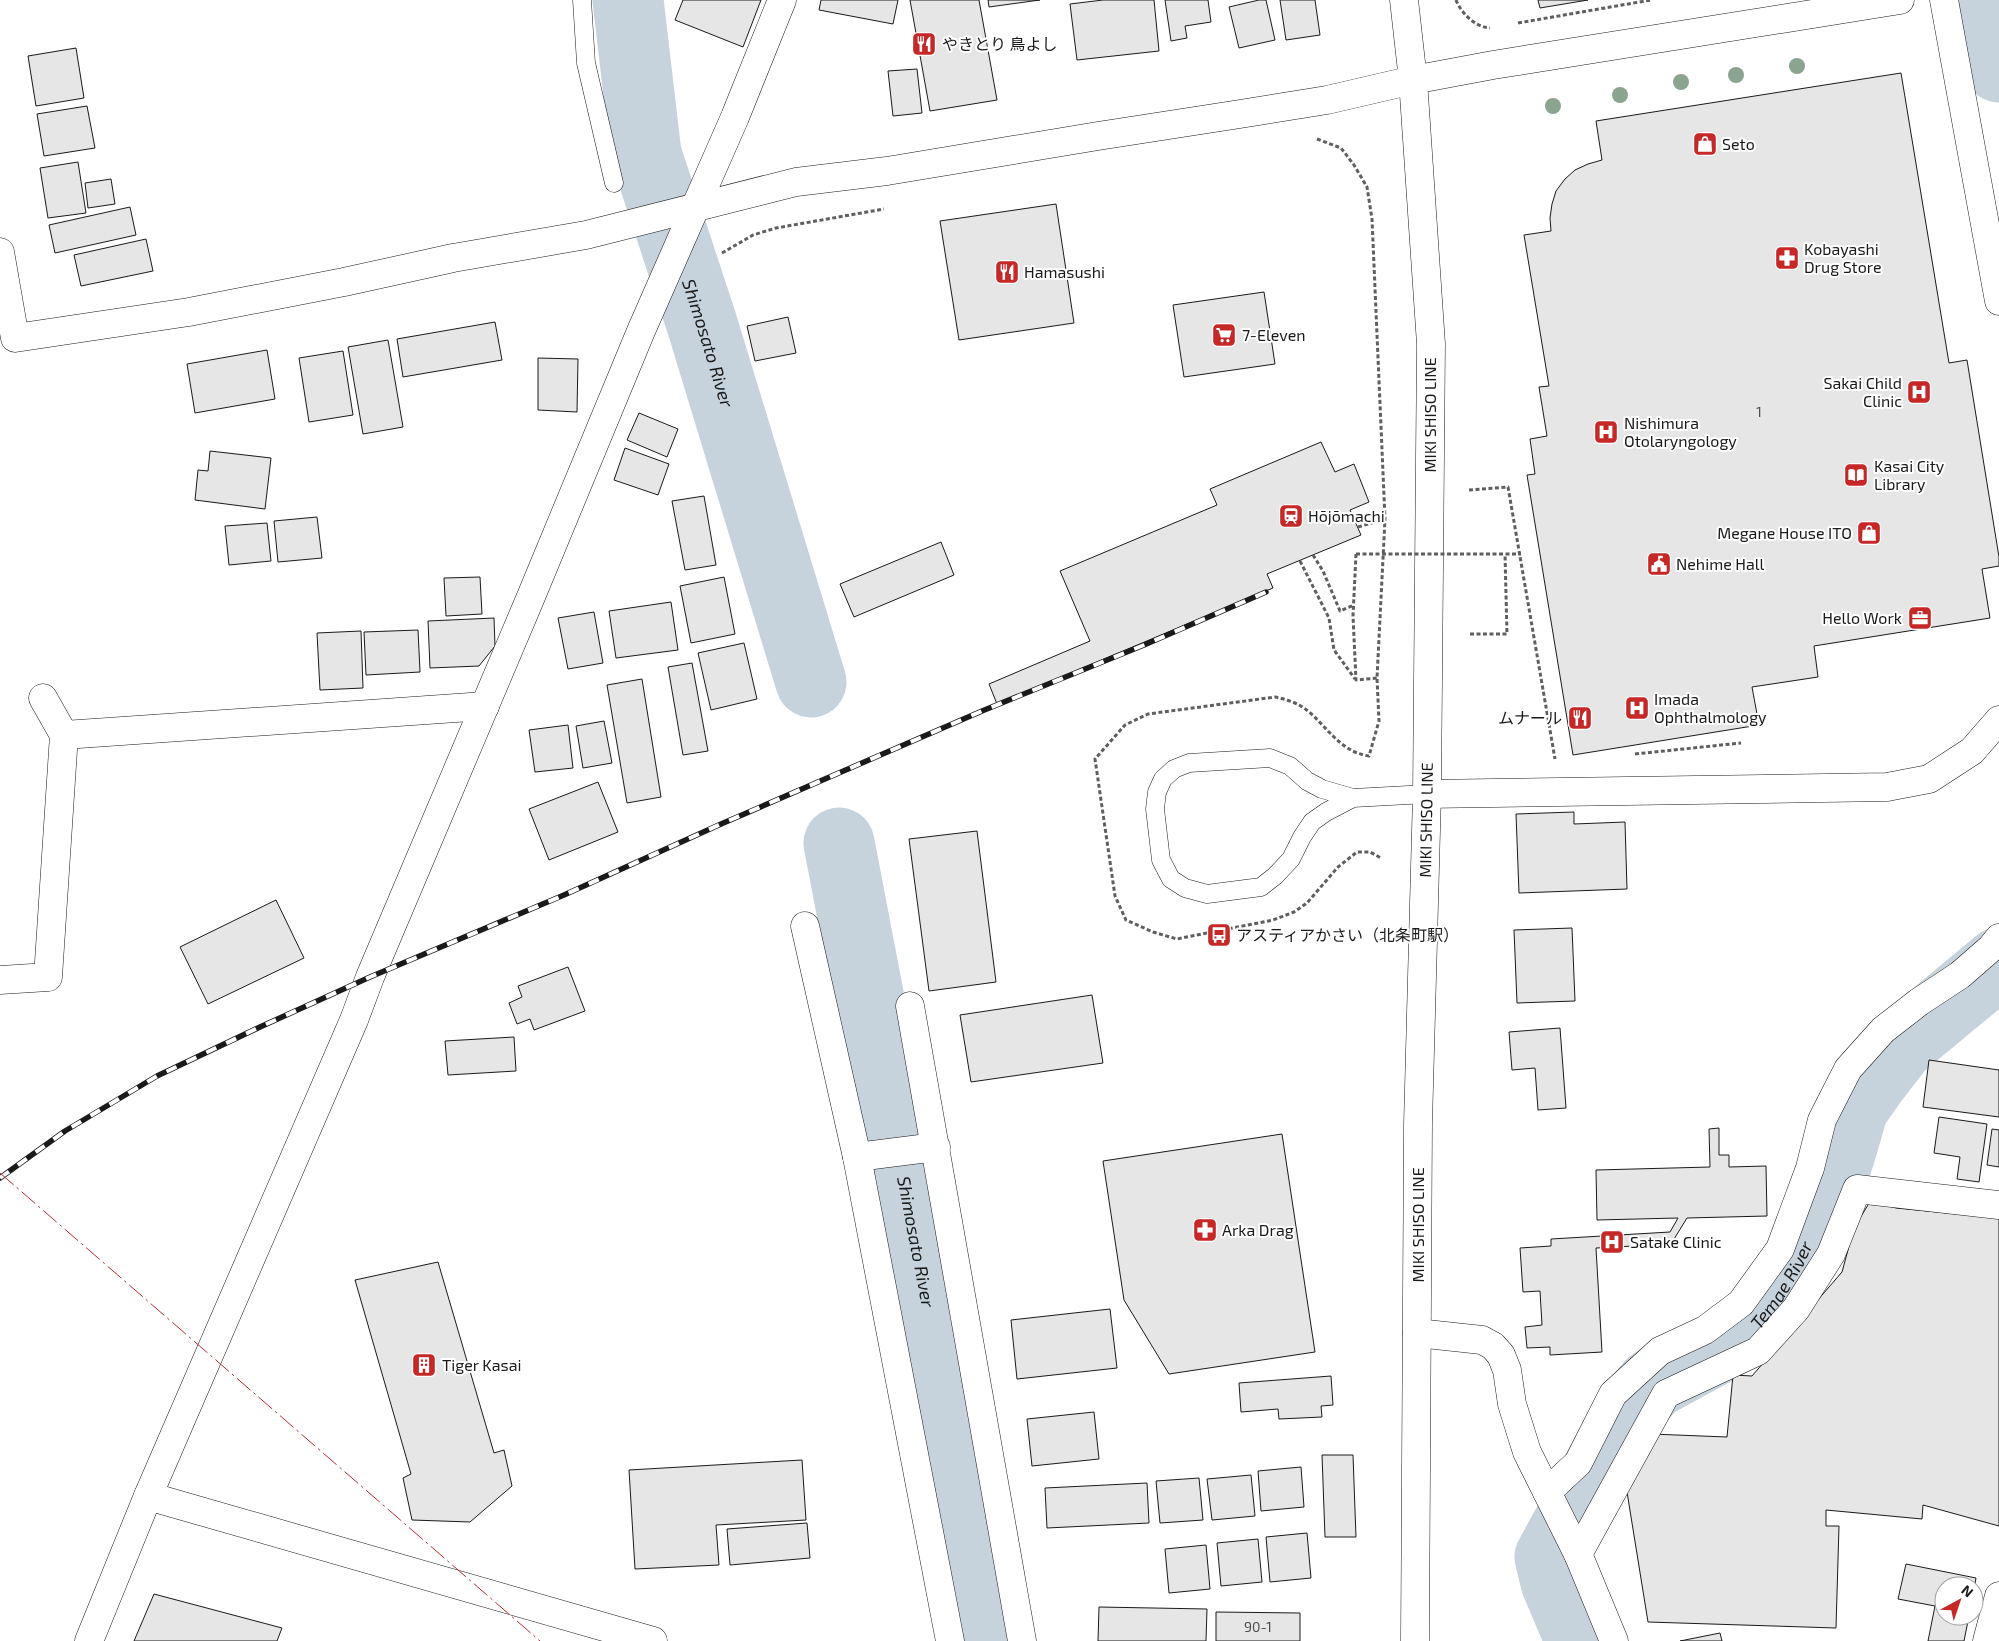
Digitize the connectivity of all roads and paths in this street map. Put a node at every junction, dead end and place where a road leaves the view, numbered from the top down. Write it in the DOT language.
graph roads {
  1 [pos="582,0"];
  2 [pos="782,0"];
  3 [pos="1404,0"];
  4 [pos="1456,0"];
  5 [pos="1651,0"];
  6 [pos="1900,0"];
  7 [pos="1944,0"];
  8 [pos="1517,23"];
  9 [pos="1497,27"];
  10 [pos="1413,80"];
  11 [pos="1310,139"];
  12 [pos="614,184"];
  13 [pos="696,206"];
  14 [pos="886,208"];
  15 [pos="0,252"];
  16 [pos="722,253"];
  17 [pos="1999,300"];
  18 [pos="7,340"];
  19 [pos="1468,490"];
  20 [pos="1385,519"];
  21 [pos="1358,527"];
  22 [pos="1505,554"];
  23 [pos="1521,554"];
  24 [pos="1313,555"];
  25 [pos="1300,560"];
  26 [pos="1354,605"];
  27 [pos="1470,634"];
  28 [pos="1378,678"];
  29 [pos="1356,680"];
  30 [pos="43,698"];
  31 [pos="485,706"];
  32 [pos="1999,720"];
  33 [pos="64,734"];
  34 [pos="1741,742"];
  35 [pos="1634,754"];
  36 [pos="1555,762"];
  37 [pos="1427,794"];
  38 [pos="1353,798"];
  39 [pos="1381,858"];
  40 [pos="805,926"];
  41 [pos="1999,938"];
  42 [pos="0,980"];
  43 [pos="910,1006"];
  44 [pos="936,1146"];
  45 [pos="857,1156"];
  46 [pos="1999,1205"];
  47 [pos="1417,1334"];
  48 [pos="1547,1492"];
  49 [pos="148,1496"];
  50 [pos="1578,1554"];
  51 [pos="1999,1596"];
  52 [pos="89,1641"];
  53 [pos="653,1641"];
  54 [pos="950,1641"];
  55 [pos="1022,1641"];
  56 [pos="1415,1641"];
  57 [pos="1614,1641"];
  58 [pos="1987,1641"];
  1 -- 12 [label="lane"];
  2 -- 13 [label="street"];
  3 -- 10 [label="street, MIKI SHISO LINE"];
  4 -- 9 [label="path"];
  5 -- 8 [label="path"];
  6 -- 10 [label="street"];
  7 -- 17 [label="street"];
  10 -- 13 [label="street"];
  10 -- 37 [label="street, MIKI SHISO LINE"];
  11 -- 20 [label="path"];
  13 -- 18 [label="street"];
  13 -- 31 [label="street"];
  14 -- 16 [label="path"];
  15 -- 18 [label="street"];
  19 -- 23 [label="path"];
  20 -- 21 [label="path"];
  20 -- 28 [label="path"];
  22 -- 23 [label="path, bridge"];
  22 -- 26 [label="path, bridge"];
  22 -- 27 [label="path"];
  23 -- 36 [label="path"];
  24 -- 26 [label="path"];
  25 -- 29 [label="path"];
  26 -- 29 [label="path"];
  28 -- 29 [label="path"];
  28 -- 39 [label="path"];
  30 -- 33 [label="street"];
  31 -- 33 [label="street"];
  31 -- 49 [label="street"];
  32 -- 37 [label="street"];
  33 -- 42 [label="street"];
  34 -- 35 [label="path"];
  37 -- 38 [label="lane"];
  37 -- 47 [label="street, MIKI SHISO LINE"];
  38 -- 38 [label="lane"];
  40 -- 45 [label="street"];
  41 -- 48 [label="street"];
  43 -- 44 [label="street"];
  44 -- 45 [label="street"];
  44 -- 55 [label="street"];
  45 -- 54 [label="street"];
  46 -- 50 [label="street"];
  47 -- 48 [label="street"];
  47 -- 56 [label="street, MIKI SHISO LINE"];
  48 -- 50 [label="street"];
  49 -- 52 [label="street"];
  49 -- 53 [label="street"];
  50 -- 57 [label="street"];
  51 -- 58 [label="street"];
}
